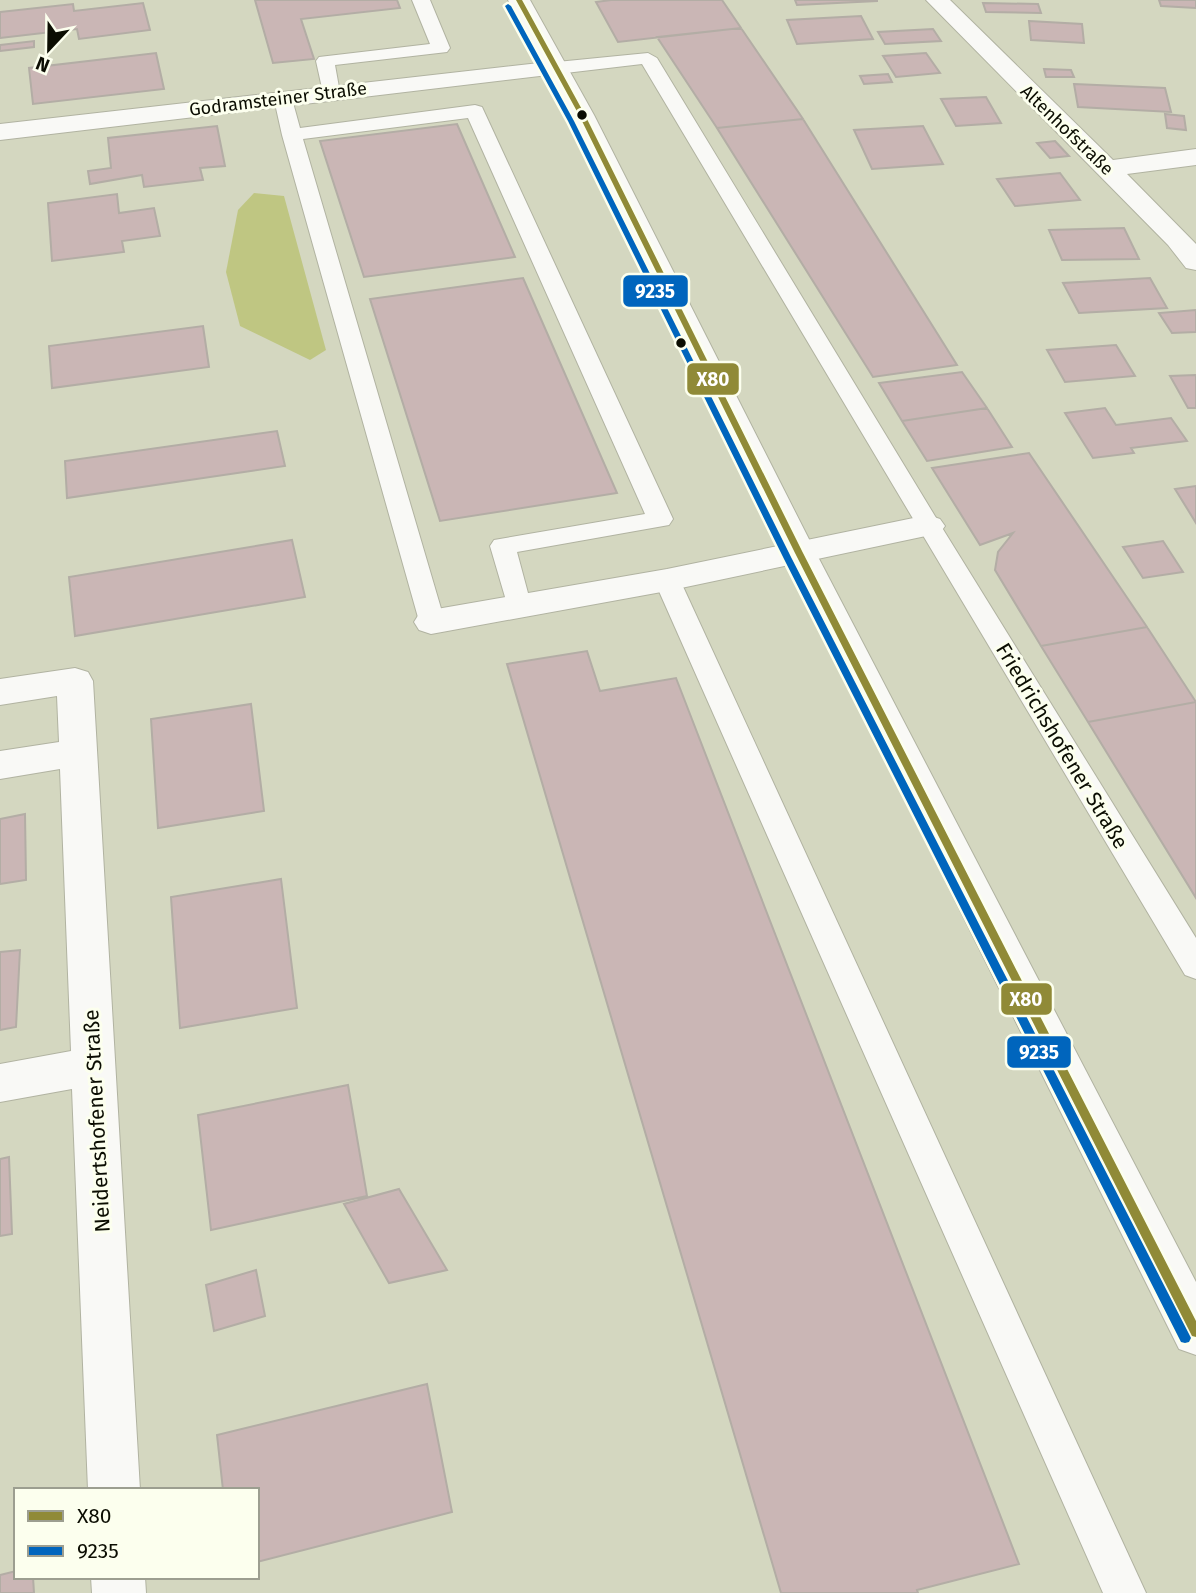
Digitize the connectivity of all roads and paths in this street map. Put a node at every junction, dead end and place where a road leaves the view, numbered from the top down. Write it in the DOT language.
graph roads {
  1 [pos="421,0"];
  2 [pos="519,0"];
  3 [pos="937,0"];
  4 [pos="557,68"];
  5 [pos="331,93"];
  6 [pos="283,99"];
  7 [pos="0,132"];
  8 [pos="292,135"];
  9 [pos="1196,157"];
  10 [pos="1108,169"];
  11 [pos="1196,262"];
  12 [pos="928,526"];
  13 [pos="799,553"];
  14 [pos="667,580"];
  15 [pos="519,608"];
  16 [pos="431,622"];
  17 [pos="0,692"];
  18 [pos="79,752"];
  19 [pos="0,765"];
  20 [pos="1196,966"];
  21 [pos="94,1066"];
  22 [pos="0,1083"];
  23 [pos="1196,1332"];
  24 [pos="114,1488"];
  25 [pos="1125,1593"];
  1 -- 5 [label="lane"];
  2 -- 4 [label="street"];
  3 -- 10 [label="street, Altenhofstraße"];
  4 -- 5 [label="street, Godramsteiner Straße"];
  4 -- 12 [label="lane, Friedrichshofener Straße"];
  4 -- 13 [label="street"];
  5 -- 6 [label="street, Godramsteiner Straße"];
  6 -- 7 [label="street, Godramsteiner Straße"];
  6 -- 8 [label="lane"];
  8 -- 15 [label="lane"];
  8 -- 16 [label="lane"];
  9 -- 10 [label="street"];
  10 -- 11 [label="street, Altenhofstraße"];
  12 -- 13 [label="street"];
  12 -- 20 [label="lane, Friedrichshofener Straße"];
  13 -- 14 [label="street"];
  13 -- 23 [label="street"];
  14 -- 15 [label="street"];
  14 -- 25 [label="lane"];
  15 -- 16 [label="street"];
  17 -- 18 [label="street, Neidertshofener Straße"];
  18 -- 19 [label="street"];
  18 -- 21 [label="street, Neidertshofener Straße"];
  21 -- 22 [label="street"];
  21 -- 24 [label="street, Neidertshofener Straße"];
}
